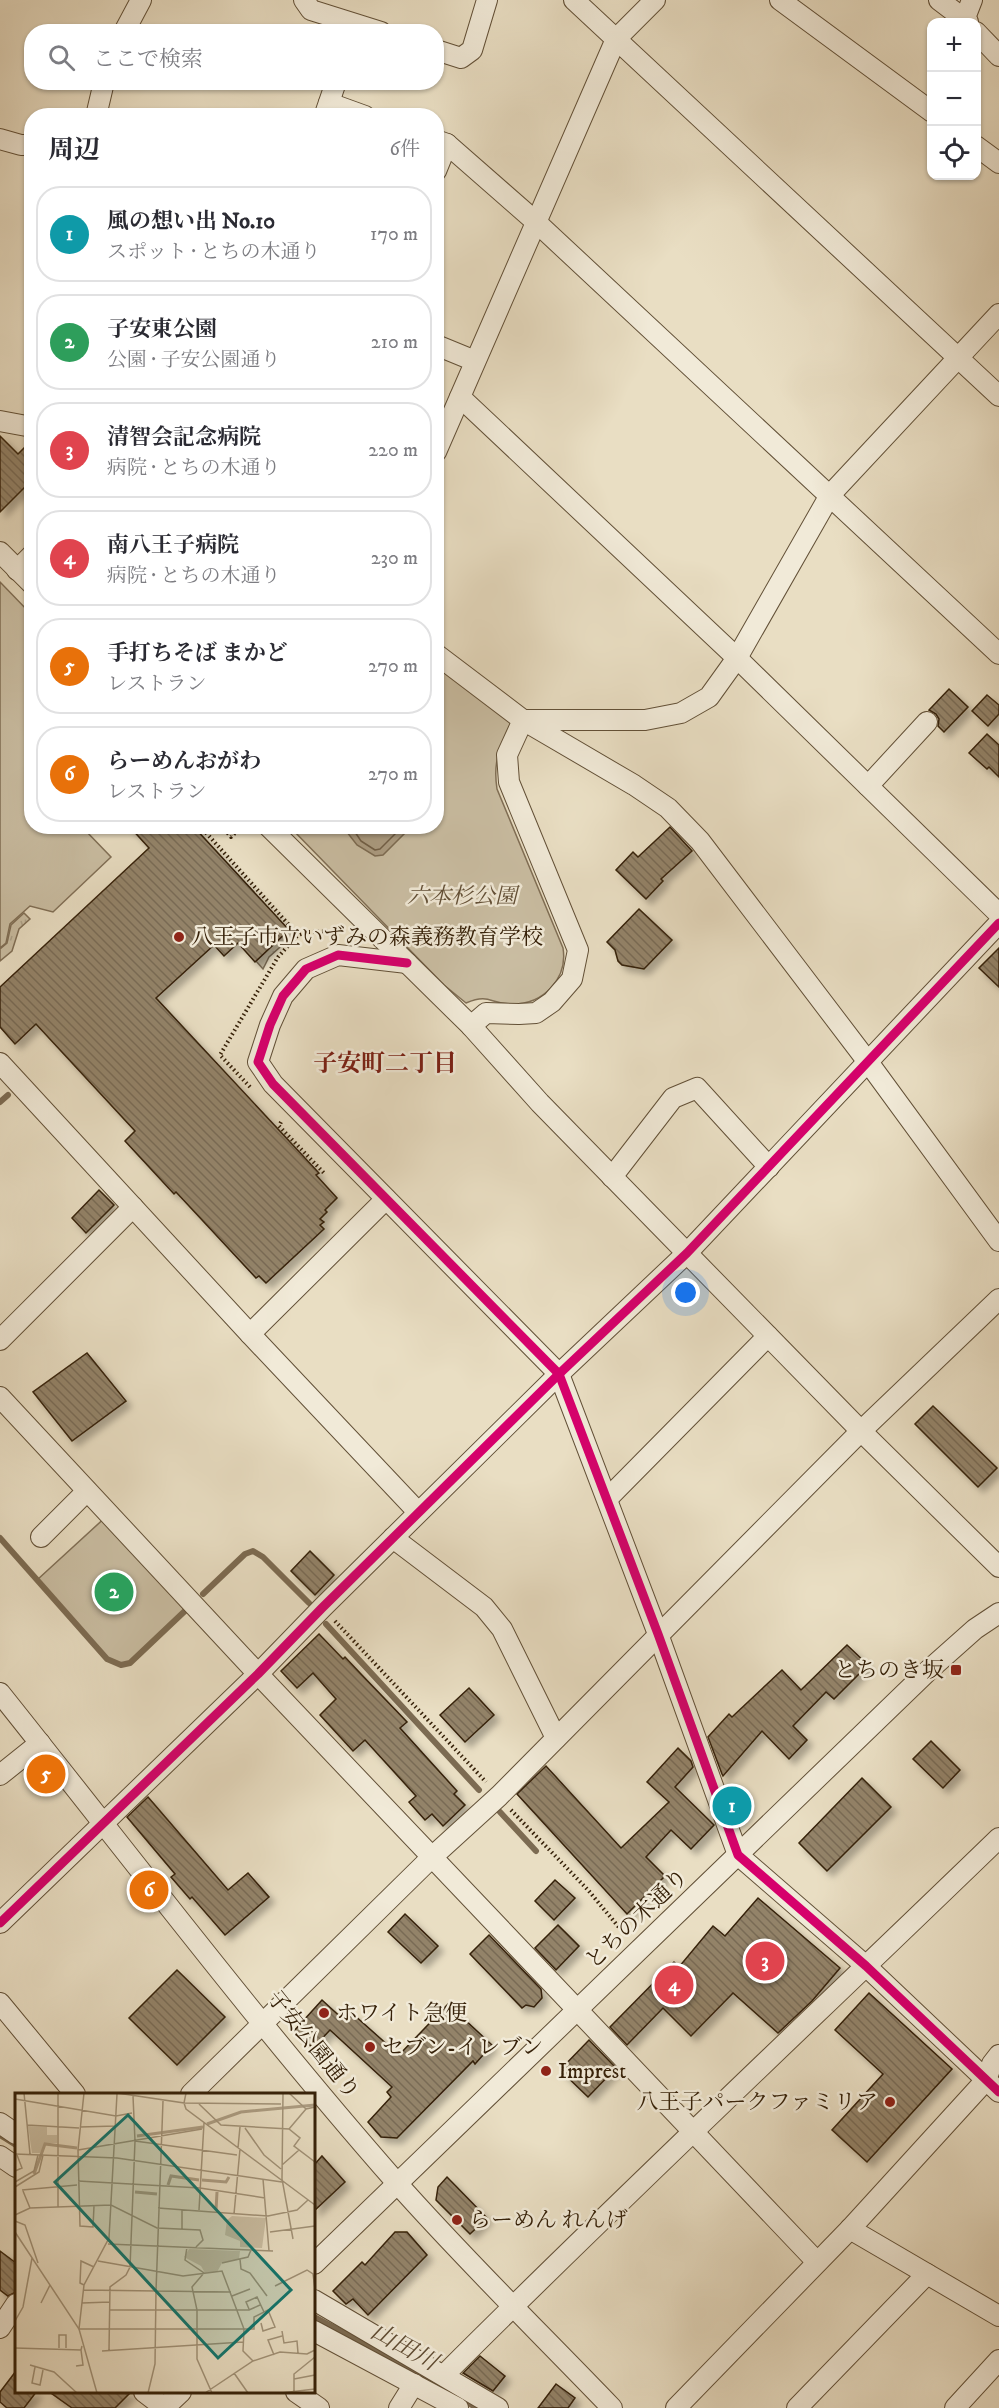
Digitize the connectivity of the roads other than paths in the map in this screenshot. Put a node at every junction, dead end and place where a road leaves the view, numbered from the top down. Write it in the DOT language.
graph roads {
  1 [pos="141,0"];
  2 [pos="304,0"];
  3 [pos="487,0"];
  4 [pos="574,0"];
  5 [pos="655,0"];
  6 [pos="780,0"];
  7 [pos="939,0"];
  8 [pos="970,18"];
  9 [pos="128,24"];
  10 [pos="347,24"];
  11 [pos="981,32"];
  12 [pos="616,39"];
  13 [pos="444,53"];
  14 [pos="999,56"];
  15 [pos="102,90"];
  16 [pos="333,90"];
  17 [pos="98,108"];
  18 [pos="326,108"];
  19 [pos="927,108"];
  20 [pos="0,139"];
  21 [pos="444,144"];
  22 [pos="24,145"];
  23 [pos="981,150"];
  24 [pos="999,163"];
  25 [pos="536,222"];
  26 [pos="999,314"];
  27 [pos="444,348"];
  28 [pos="958,358"];
  29 [pos="475,361"];
  30 [pos="999,396"];
  31 [pos="460,397"];
  32 [pos="0,421"];
  33 [pos="24,426"];
  34 [pos="444,434"];
  35 [pos="830,495"];
  36 [pos="0,552"];
  37 [pos="24,563"];
  38 [pos="17,570"];
  39 [pos="24,577"];
  40 [pos="999,654"];
  41 [pos="737,658"];
  42 [pos="444,660"];
  43 [pos="523,720"];
  44 [pos="927,722"];
  45 [pos="868,786"];
  46 [pos="276,834"];
  47 [pos="999,914"];
  48 [pos="999,923"];
  49 [pos="407,963"];
  50 [pos="471,1026"];
  51 [pos="868,1062"];
  52 [pos="0,1063"];
  53 [pos="769,1167"];
  54 [pos="612,1177"];
  55 [pos="386,1199"];
  56 [pos="133,1207"];
  57 [pos="999,1241"];
  58 [pos="687,1254"];
  59 [pos="999,1299"];
  60 [pos="250,1334"];
  61 [pos="768,1336"];
  62 [pos="0,1340"];
  63 [pos="560,1374"];
  64 [pos="0,1397"];
  65 [pos="861,1431"];
  66 [pos="87,1491"];
  67 [pos="608,1498"];
  68 [pos="418,1512"];
  69 [pos="41,1537"];
  70 [pos="393,1538"];
  71 [pos="999,1567"];
  72 [pos="999,1613"];
  73 [pos="658,1634"];
  74 [pos="258,1674"];
  75 [pos="0,1693"];
  76 [pos="556,1738"];
  77 [pos="40,1743"];
  78 [pos="0,1775"];
  79 [pos="102,1822"];
  80 [pos="999,1838"];
  81 [pos="738,1855"];
  82 [pos="432,1857"];
  83 [pos="0,1923"];
  84 [pos="867,1966"];
  85 [pos="0,2002"];
  86 [pos="577,2010"];
  87 [pos="264,2023"];
  88 [pos="999,2055"];
  89 [pos="992,2086"];
  90 [pos="74,2093"];
  91 [pos="192,2093"];
  92 [pos="0,2123"];
  93 [pos="15,2132"];
  94 [pos="691,2132"];
  95 [pos="0,2156"];
  96 [pos="15,2165"];
  97 [pos="397,2184"];
  98 [pos="850,2229"];
  99 [pos="817,2262"];
  100 [pos="315,2263"];
  101 [pos="927,2274"];
  102 [pos="315,2301"];
  103 [pos="514,2305"];
  104 [pos="15,2306"];
  105 [pos="999,2316"];
  106 [pos="0,2328"];
  107 [pos="315,2332"];
  108 [pos="999,2360"];
  109 [pos="444,2375"];
  110 [pos="414,2384"];
  111 [pos="146,2393"];
  112 [pos="179,2393"];
  113 [pos="299,2393"];
  114 [pos="164,2408"];
  115 [pos="319,2408"];
  116 [pos="399,2408"];
  117 [pos="458,2408"];
  118 [pos="498,2408"];
  119 [pos="612,2408"];
  120 [pos="676,2408"];
  121 [pos="797,2408"];
  122 [pos="955,2408"];
  1 -- 9 [label="street"];
  2 -- 10 [label="street"];
  3 -- 13 [label="street"];
  4 -- 12 [label="street"];
  5 -- 12 [label="street"];
  6 -- 19 [label="street"];
  7 -- 8 [label="street"];
  11 -- 14 [label="street"];
  12 -- 25 [label="street"];
  12 -- 28 [label="street"];
  15 -- 17 [label="street"];
  16 -- 18 [label="street"];
  20 -- 22 [label="street"];
  21 -- 25 [label="street"];
  23 -- 24 [label="street"];
  25 -- 29 [label="street"];
  25 -- 35 [label="street"];
  26 -- 28 [label="street"];
  27 -- 29 [label="street"];
  28 -- 30 [label="street"];
  28 -- 35 [label="street"];
  29 -- 31 [label="street"];
  31 -- 34 [label="street"];
  31 -- 41 [label="street"];
  32 -- 33 [label="street"];
  35 -- 40 [label="street"];
  35 -- 41 [label="street"];
  36 -- 38 [label="street"];
  37 -- 38 [label="street"];
  38 -- 39 [label="street"];
  41 -- 43 [label="street"];
  41 -- 45 [label="street"];
  42 -- 43 [label="street"];
  43 -- 50 [label="street"];
  43 -- 51 [label="street"];
  44 -- 45 [label="street"];
  45 -- 47 [label="street"];
  46 -- 49 [label="street"];
  48 -- 51 [label="street"];
  49 -- 50 [label="street"];
  49 -- 55 [label="street"];
  50 -- 54 [label="street"];
  51 -- 53 [label="street"];
  51 -- 57 [label="street"];
  52 -- 56 [label="street"];
  53 -- 54 [label="street"];
  53 -- 58 [label="street"];
  54 -- 58 [label="street"];
  55 -- 60 [label="street"];
  55 -- 63 [label="street"];
  56 -- 60 [label="street"];
  56 -- 62 [label="street"];
  58 -- 61 [label="street"];
  58 -- 63 [label="street"];
  59 -- 65 [label="street"];
  60 -- 68 [label="street"];
  61 -- 65 [label="street"];
  61 -- 67 [label="street"];
  63 -- 67 [label="street"];
  63 -- 68 [label="street"];
  64 -- 66 [label="street"];
  65 -- 71 [label="street"];
  65 -- 73 [label="street"];
  66 -- 69 [label="street"];
  66 -- 74 [label="street"];
  67 -- 73 [label="street"];
  68 -- 70 [label="street"];
  70 -- 74 [label="street"];
  70 -- 76 [label="street"];
  72 -- 81 [label="street, とちの木通り"];
  73 -- 76 [label="street"];
  73 -- 81 [label="street"];
  74 -- 79 [label="street"];
  74 -- 82 [label="street"];
  75 -- 77 [label="street, 子安公園通り"];
  76 -- 82 [label="street"];
  77 -- 78 [label="street"];
  77 -- 79 [label="street, 子安公園通り"];
  79 -- 83 [label="street"];
  79 -- 87 [label="street, 子安公園通り"];
  80 -- 84 [label="street"];
  81 -- 84 [label="street"];
  81 -- 86 [label="street, とちの木通り"];
  82 -- 86 [label="street"];
  82 -- 87 [label="street"];
  84 -- 89 [label="street"];
  84 -- 94 [label="street"];
  85 -- 90 [label="street"];
  86 -- 94 [label="street"];
  86 -- 97 [label="street, とちの木通り"];
  87 -- 91 [label="street"];
  87 -- 97 [label="street, 子安公園通り"];
  88 -- 89 [label="street"];
  89 -- 98 [label="street"];
  92 -- 93 [label="street"];
  94 -- 99 [label="street"];
  94 -- 103 [label="street"];
  95 -- 96 [label="street"];
  97 -- 100 [label="street, とちの木通り"];
  97 -- 103 [label="street, 子安公園通り"];
  98 -- 99 [label="street"];
  98 -- 101 [label="street"];
  99 -- 120 [label="street"];
  101 -- 105 [label="street"];
  101 -- 121 [label="street"];
  102 -- 109 [label="street"];
  103 -- 109 [label="street"];
  103 -- 119 [label="street, 子安公園通り"];
  104 -- 106 [label="street"];
  107 -- 110 [label="street"];
  108 -- 122 [label="street"];
  109 -- 118 [label="street"];
  110 -- 116 [label="street"];
  110 -- 117 [label="street"];
  111 -- 114 [label="street"];
  112 -- 114 [label="street"];
  113 -- 115 [label="street"];
}
